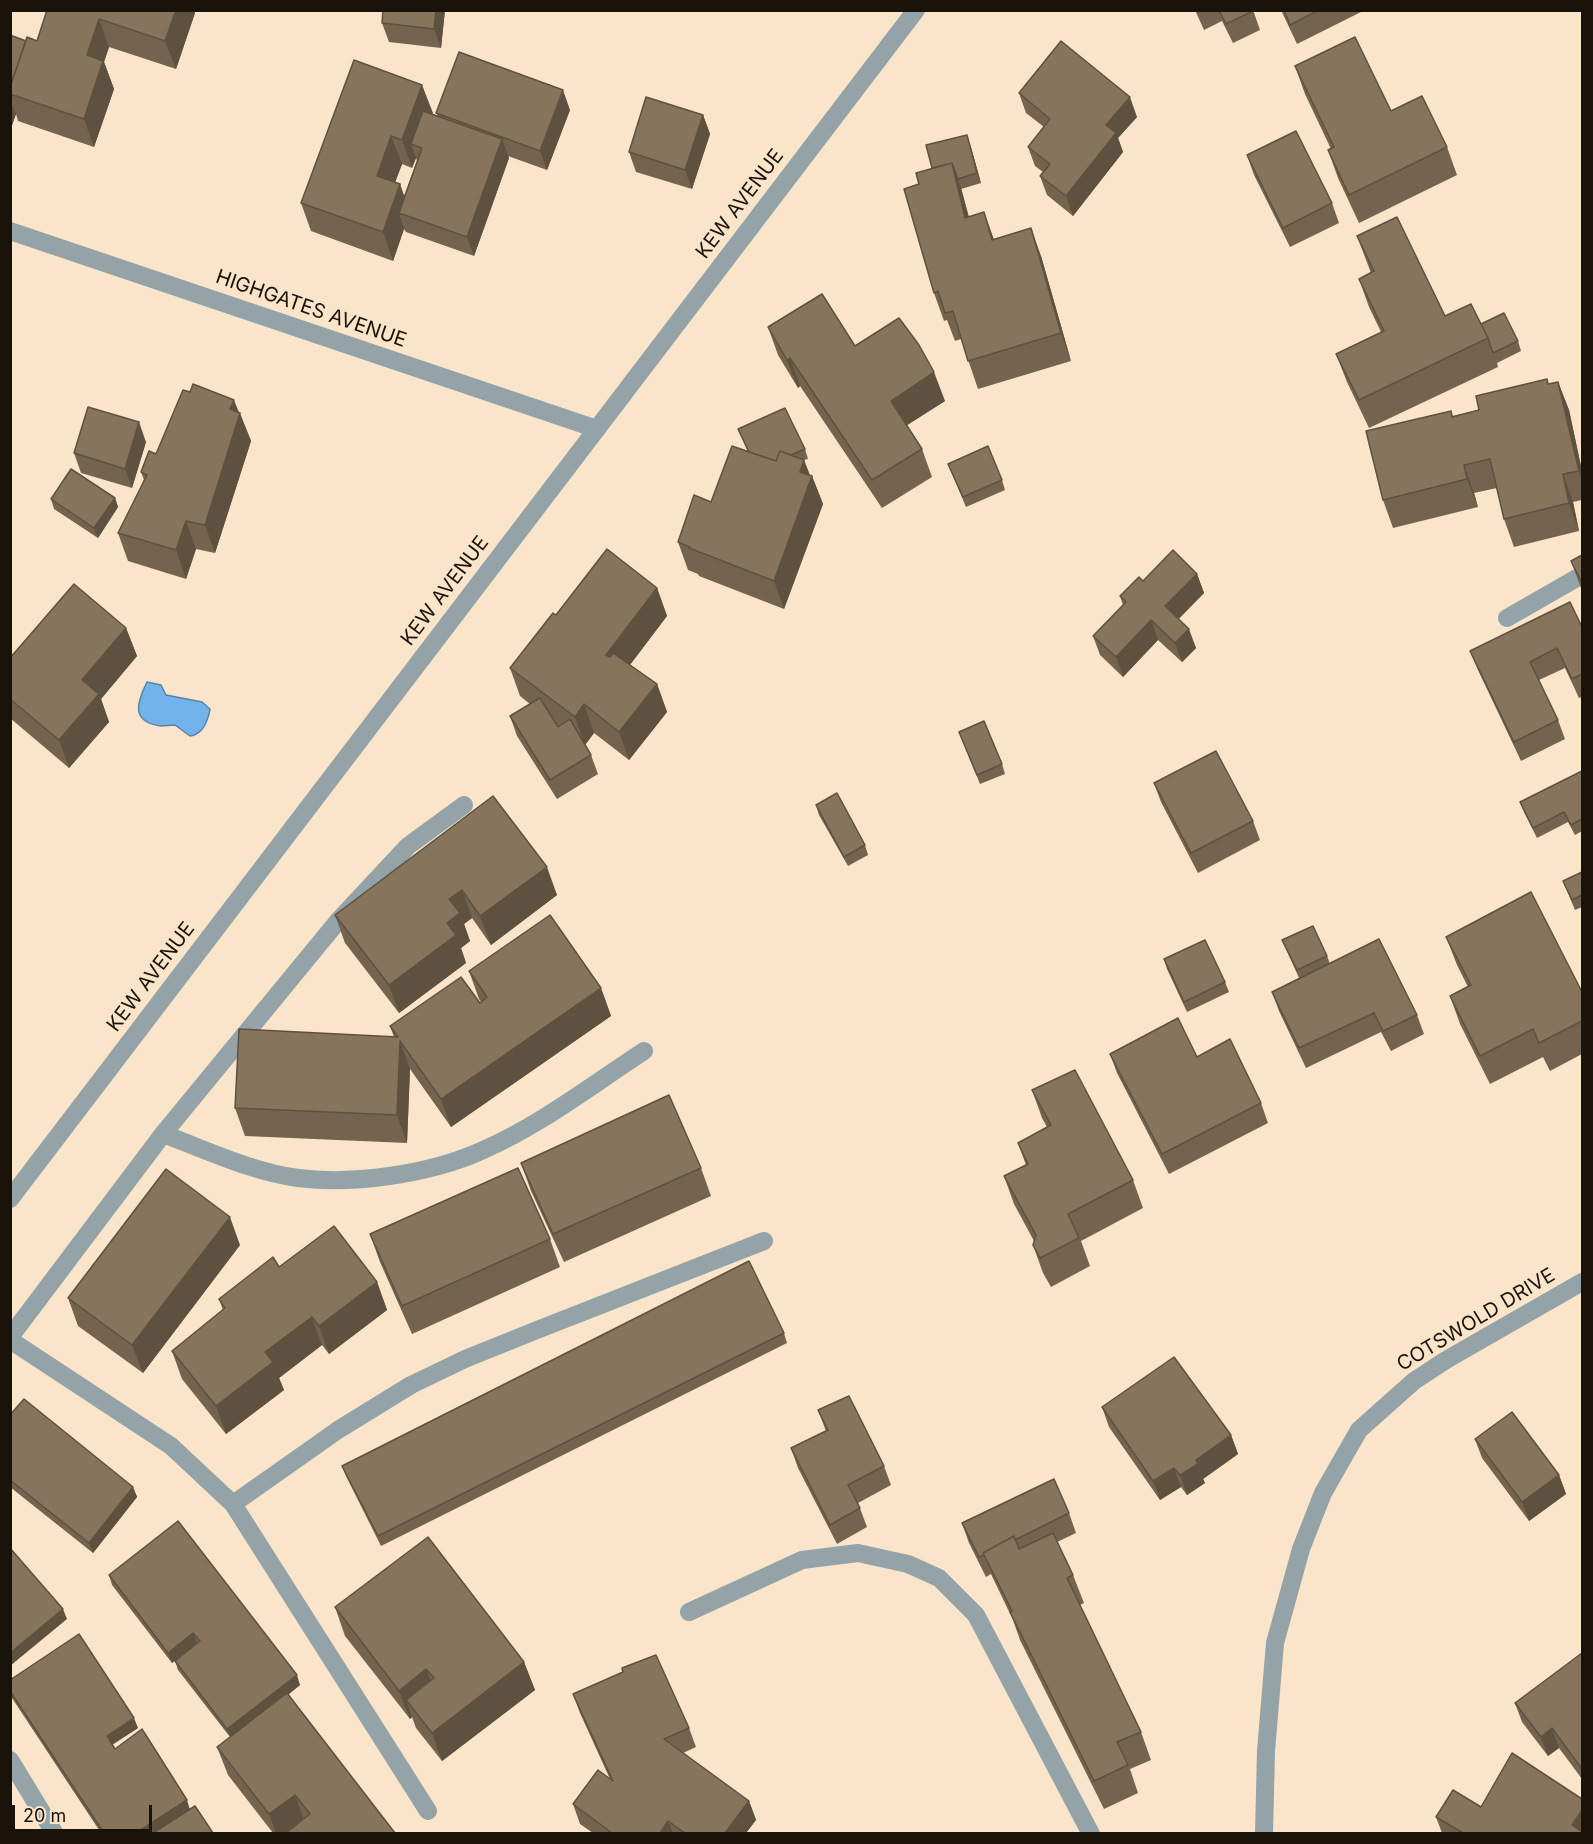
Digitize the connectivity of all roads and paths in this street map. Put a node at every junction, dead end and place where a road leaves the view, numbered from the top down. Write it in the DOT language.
graph roads {
  1 [pos="916,10"];
  2 [pos="10,231"];
  3 [pos="597,429"];
  4 [pos="1582,575"];
  5 [pos="1507,618"];
  6 [pos="464,805"];
  7 [pos="644,1051"];
  8 [pos="164,1134"];
  9 [pos="10,1198"];
  10 [pos="764,1241"];
  11 [pos="1582,1282"];
  12 [pos="10,1339"];
  13 [pos="233,1504"];
  14 [pos="689,1612"];
  15 [pos="10,1760"];
  16 [pos="428,1811"];
  17 [pos="55,1833"];
  18 [pos="1091,1833"];
  19 [pos="1264,1833"];
  1 -- 3 [label="street, KEW AVENUE"];
  2 -- 3 [label="street, HIGHGATES AVENUE"];
  3 -- 9 [label="street, KEW AVENUE"];
  4 -- 5 [label="street"];
  6 -- 8 [label="street"];
  7 -- 8 [label="street"];
  8 -- 12 [label="street"];
  10 -- 13 [label="street"];
  11 -- 19 [label="street, COTSWOLD DRIVE"];
  12 -- 13 [label="street"];
  13 -- 16 [label="street"];
  14 -- 18 [label="street"];
  15 -- 17 [label="street"];
}
